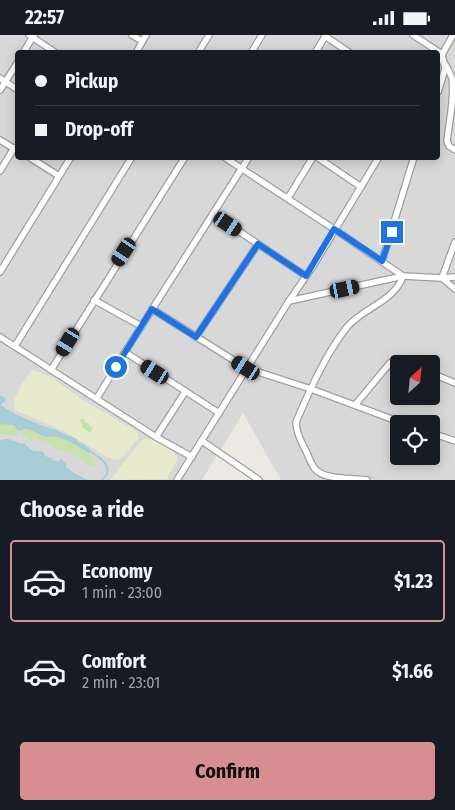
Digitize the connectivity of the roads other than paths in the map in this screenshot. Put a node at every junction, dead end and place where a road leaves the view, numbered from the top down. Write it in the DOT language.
graph roads {
  1 [pos="132,35"];
  2 [pos="146,35"];
  3 [pos="209,35"];
  4 [pos="262,35"];
  5 [pos="413,35"];
  6 [pos="453,35"];
  7 [pos="32,36"];
  8 [pos="325,36"];
  9 [pos="142,41"];
  10 [pos="25,50"];
  11 [pos="52,50"];
  12 [pos="138,50"];
  13 [pos="200,50"];
  14 [pos="253,50"];
  15 [pos="317,50"];
  16 [pos="346,50"];
  17 [pos="436,50"];
  18 [pos="442,54"];
  19 [pos="440,58"];
  20 [pos="445,64"];
  21 [pos="15,66"];
  22 [pos="3,80"];
  23 [pos="440,85"];
  24 [pos="15,88"];
  25 [pos="0,90"];
  26 [pos="0,140"];
  27 [pos="15,149"];
  28 [pos="455,150"];
  29 [pos="15,151"];
  30 [pos="34,160"];
  31 [pos="68,160"];
  32 [pos="130,160"];
  33 [pos="183,160"];
  34 [pos="229,160"];
  35 [pos="247,160"];
  36 [pos="313,160"];
  37 [pos="320,160"];
  38 [pos="377,160"];
  39 [pos="413,160"];
  40 [pos="243,168"];
  41 [pos="0,171"];
  42 [pos="59,176"];
  43 [pos="361,187"];
  44 [pos="288,198"];
  45 [pos="213,214"];
  46 [pos="334,229"];
  47 [pos="455,242"];
  48 [pos="258,244"];
  49 [pos="382,261"];
  50 [pos="0,271"];
  51 [pos="306,276"];
  52 [pos="404,276"];
  53 [pos="455,277"];
  54 [pos="442,278"];
  55 [pos="455,289"];
  56 [pos="94,300"];
  57 [pos="289,301"];
  58 [pos="152,309"];
  59 [pos="141,326"];
  60 [pos="0,337"];
  61 [pos="196,337"];
  62 [pos="14,346"];
  63 [pos="125,352"];
  64 [pos="390,363"];
  65 [pos="246,368"];
  66 [pos="51,370"];
  67 [pos="440,377"];
  68 [pos="455,383"];
  69 [pos="311,389"];
  70 [pos="185,391"];
  71 [pos="97,398"];
  72 [pos="355,405"];
  73 [pos="219,413"];
  74 [pos="390,418"];
  75 [pos="440,436"];
  76 [pos="156,437"];
  77 [pos="202,441"];
  78 [pos="455,441"];
  79 [pos="192,457"];
  80 [pos="177,480"];
  81 [pos="259,480"];
  82 [pos="367,480"];
  1 -- 9 [label="street"];
  2 -- 9 [label="street"];
  3 -- 13 [label="street"];
  4 -- 14 [label="street"];
  5 -- 17 [label="street"];
  6 -- 18 [label="street"];
  7 -- 10 [label="street"];
  7 -- 11 [label="street"];
  8 -- 15 [label="street"];
  8 -- 16 [label="street"];
  9 -- 12 [label="street"];
  18 -- 19 [label="street"];
  18 -- 20 [label="street"];
  20 -- 23 [label="street"];
  20 -- 28 [label="street"];
  21 -- 22 [label="street"];
  22 -- 24 [label="street"];
  22 -- 25 [label="street"];
  26 -- 27 [label="street"];
  29 -- 41 [label="street"];
  30 -- 42 [label="street"];
  31 -- 42 [label="street"];
  32 -- 62 [label="street"];
  33 -- 56 [label="street"];
  34 -- 40 [label="street"];
  35 -- 40 [label="street"];
  36 -- 44 [label="street"];
  37 -- 43 [label="street"];
  38 -- 43 [label="street"];
  39 -- 49 [label="street"];
  40 -- 44 [label="street"];
  40 -- 45 [label="street"];
  42 -- 50 [label="street"];
  43 -- 46 [label="street"];
  44 -- 46 [label="street"];
  45 -- 48 [label="street"];
  45 -- 58 [label="street"];
  46 -- 49 [label="street"];
  46 -- 51 [label="street"];
  47 -- 54 [label="street"];
  48 -- 51 [label="street"];
  48 -- 61 [label="street"];
  49 -- 52 [label="street"];
  51 -- 57 [label="street"];
  52 -- 54 [label="street"];
  52 -- 57 [label="street"];
  52 -- 69 [label="street"];
  53 -- 54 [label="street"];
  54 -- 55 [label="street"];
  56 -- 59 [label="street"];
  56 -- 66 [label="street"];
  57 -- 65 [label="street"];
  58 -- 59 [label="street"];
  58 -- 61 [label="street"];
  59 -- 63 [label="street"];
  60 -- 62 [label="street"];
  61 -- 65 [label="street"];
  62 -- 66 [label="street"];
  63 -- 70 [label="street"];
  63 -- 71 [label="street"];
  64 -- 72 [label="street"];
  65 -- 69 [label="street"];
  65 -- 73 [label="street"];
  66 -- 71 [label="street"];
  67 -- 68 [label="street"];
  69 -- 72 [label="street"];
  69 -- 82 [label="street"];
  70 -- 73 [label="street"];
  70 -- 76 [label="street"];
  71 -- 76 [label="street"];
  72 -- 74 [label="street"];
  73 -- 77 [label="street"];
  75 -- 78 [label="street"];
  76 -- 79 [label="street"];
  77 -- 79 [label="street"];
  77 -- 81 [label="street"];
  79 -- 80 [label="street"];
}
